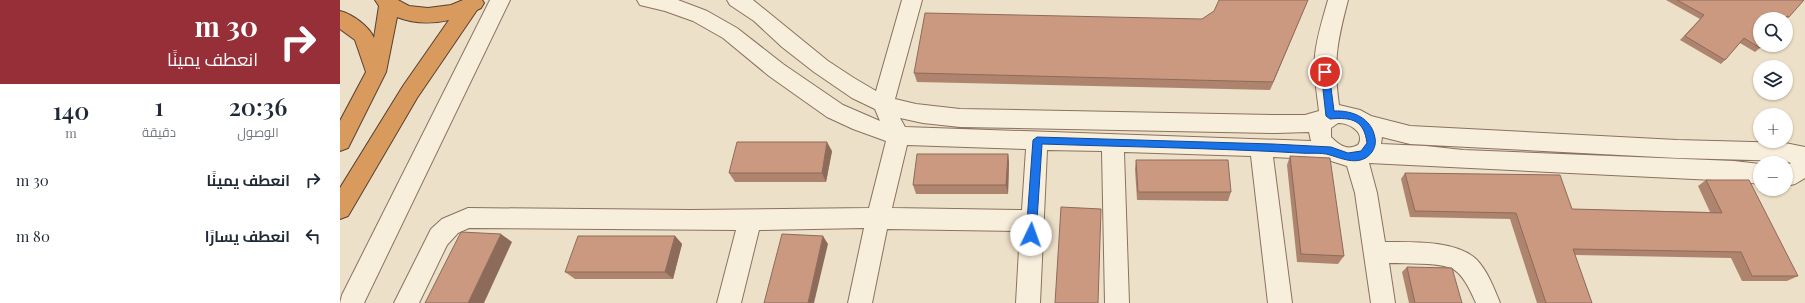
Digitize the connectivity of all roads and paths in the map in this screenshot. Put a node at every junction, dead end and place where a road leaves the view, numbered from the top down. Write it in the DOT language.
graph roads {
  1 [pos="500,0"];
  2 [pos="647,0"];
  3 [pos="737,0"];
  4 [pos="912,0"];
  5 [pos="1338,0"];
  6 [pos="387,2"];
  7 [pos="474,2"];
  8 [pos="340,18"];
  9 [pos="376,72"];
  10 [pos="883,104"];
  11 [pos="1327,117"];
  12 [pos="1365,124"];
  13 [pos="898,136"];
  14 [pos="1037,140"];
  15 [pos="340,142"];
  16 [pos="1113,144"];
  17 [pos="1261,147"];
  18 [pos="1331,151"];
  19 [pos="1360,155"];
  20 [pos="1805,156"];
  21 [pos="1753,173"];
  22 [pos="340,209"];
  23 [pos="878,218"];
  24 [pos="750,220"];
  25 [pos="1032,221"];
  26 [pos="1375,252"];
  27 [pos="351,303"];
  28 [pos="406,303"];
  29 [pos="729,303"];
  30 [pos="860,303"];
  31 [pos="1028,303"];
  32 [pos="1117,303"];
  33 [pos="1280,303"];
  34 [pos="1383,303"];
  35 [pos="1488,303"];
  1 -- 27 [label="street"];
  2 -- 13 [label="street"];
  3 -- 10 [label="street"];
  4 -- 10 [label="street"];
  5 -- 11 [label="street"];
  6 -- 7 [label="highway"];
  6 -- 9 [label="highway"];
  7 -- 22 [label="highway"];
  8 -- 9 [label="highway"];
  9 -- 15 [label="highway"];
  10 -- 11 [label="street"];
  10 -- 13 [label="street"];
  11 -- 12 [label="street"];
  11 -- 18 [label="street"];
  12 -- 19 [label="street"];
  12 -- 20 [label="street"];
  13 -- 14 [label="street"];
  13 -- 23 [label="street"];
  14 -- 16 [label="street"];
  14 -- 25 [label="street"];
  16 -- 17 [label="street"];
  16 -- 32 [label="street"];
  17 -- 18 [label="street"];
  17 -- 33 [label="street"];
  18 -- 19 [label="street"];
  19 -- 21 [label="street"];
  19 -- 26 [label="street"];
  23 -- 24 [label="street"];
  23 -- 25 [label="street"];
  23 -- 30 [label="street"];
  24 -- 28 [label="street"];
  24 -- 29 [label="street"];
  25 -- 31 [label="street"];
  26 -- 34 [label="street"];
  26 -- 35 [label="street"];
}
